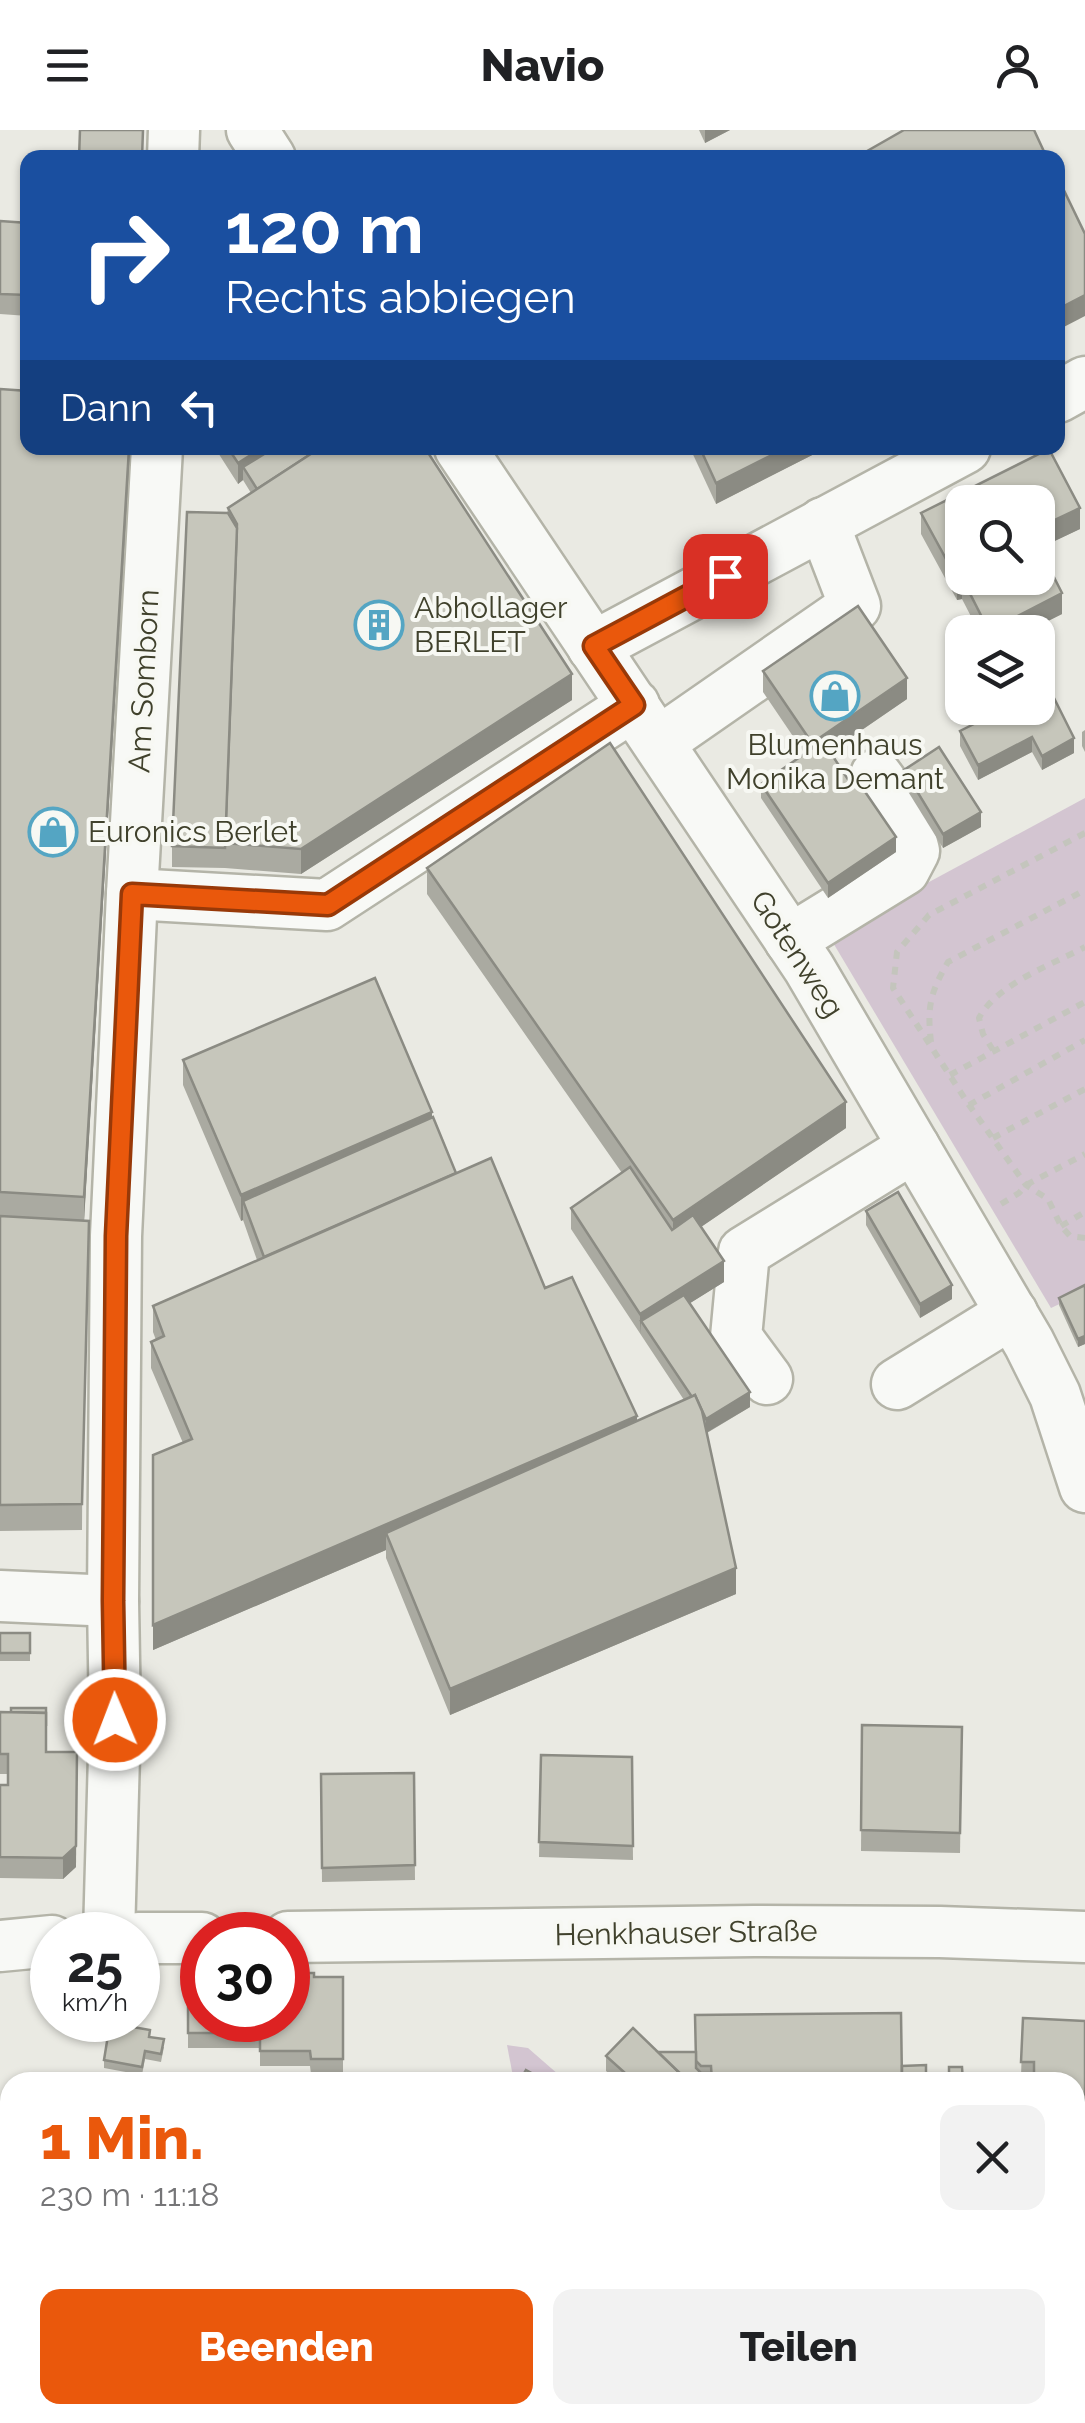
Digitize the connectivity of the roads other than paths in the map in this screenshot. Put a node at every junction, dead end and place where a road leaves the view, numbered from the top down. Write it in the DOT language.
graph roads {
  1 [pos="157,455"];
  2 [pos="465,455"];
  3 [pos="951,455"];
  4 [pos="823,523"];
  5 [pos="594,646"];
  6 [pos="647,723"];
  7 [pos="876,775"];
  8 [pos="132,894"];
  9 [pos="790,940"];
  10 [pos="914,1147"];
  11 [pos="1012,1314"];
  12 [pos="767,1378"];
  13 [pos="897,1384"];
  14 [pos="1081,1462"];
  15 [pos="0,1596"];
  16 [pos="113,1601"];
  17 [pos="110,1912"];
  18 [pos="310,1937"];
  19 [pos="1085,1937"];
  20 [pos="30,1943"];
  21 [pos="0,1946"];
  1 -- 8 [label="street, Am Somborn"];
  2 -- 5 [label="street, Gotenweg"];
  3 -- 4 [label="street"];
  4 -- 5 [label="street"];
  4 -- 6 [label="street"];
  5 -- 6 [label="street, Gotenweg"];
  6 -- 8 [label="street"];
  6 -- 9 [label="street, Gotenweg"];
  7 -- 9 [label="street"];
  8 -- 16 [label="street, Am Somborn"];
  9 -- 10 [label="street, Gotenweg"];
  10 -- 11 [label="street, Gotenweg"];
  10 -- 12 [label="street"];
  11 -- 13 [label="street"];
  11 -- 14 [label="street, Gotenweg"];
  15 -- 16 [label="street"];
  16 -- 17 [label="street, Am Somborn"];
  18 -- 19 [label="street, Henkhauser Straße"];
  20 -- 21 [label="street"];
}
